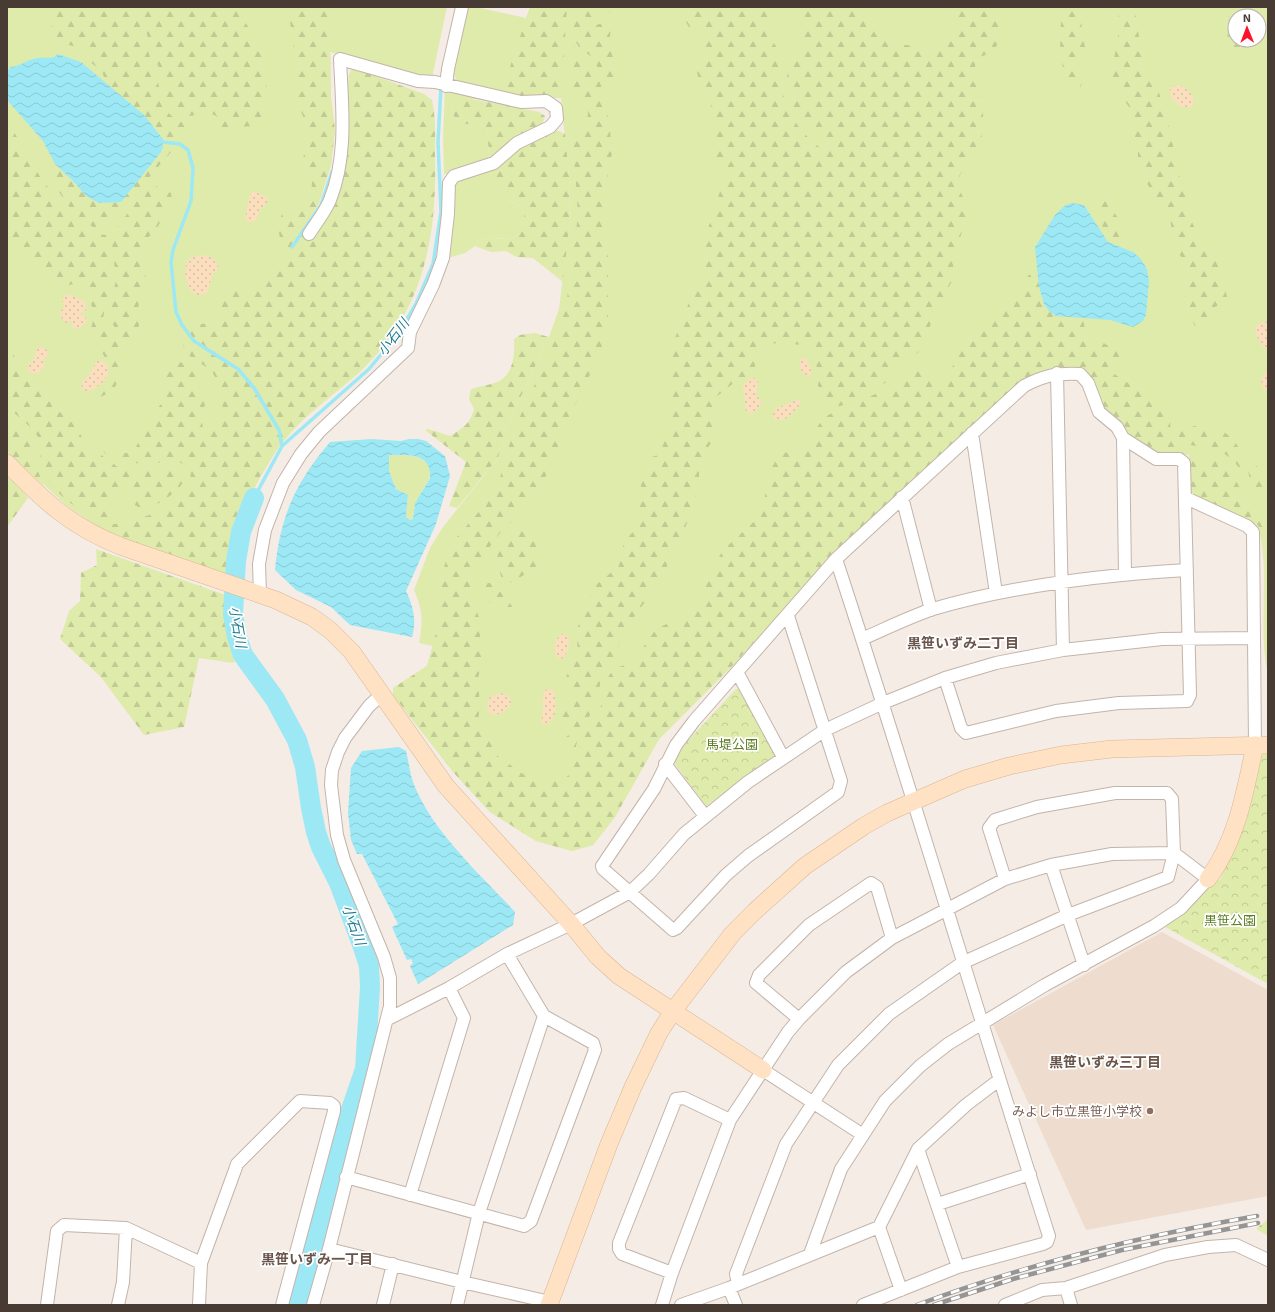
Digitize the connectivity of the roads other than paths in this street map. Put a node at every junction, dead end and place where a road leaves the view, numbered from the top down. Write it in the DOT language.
graph roads {
  1 [pos="462,7"];
  2 [pos="442,84"];
  3 [pos="309,234"];
  4 [pos="1057,373"];
  5 [pos="972,433"];
  6 [pos="1123,438"];
  7 [pos="7,463"];
  8 [pos="902,497"];
  9 [pos="1186,498"];
  10 [pos="836,559"];
  11 [pos="1187,570"];
  12 [pos="1125,574"];
  13 [pos="1062,582"];
  14 [pos="996,593"];
  15 [pos="260,594"];
  16 [pos="931,610"];
  17 [pos="788,616"];
  18 [pos="1189,638"];
  19 [pos="1254,638"];
  20 [pos="862,639"];
  21 [pos="1063,650"];
  22 [pos="738,672"];
  23 [pos="945,678"];
  24 [pos="381,695"];
  25 [pos="883,703"];
  26 [pos="824,730"];
  27 [pos="1261,745"];
  28 [pos="783,757"];
  29 [pos="665,764"];
  30 [pos="914,802"];
  31 [pos="705,816"];
  32 [pos="1174,853"];
  33 [pos="1051,865"];
  34 [pos="1208,878"];
  35 [pos="1005,879"];
  36 [pos="630,892"];
  37 [pos="947,910"];
  38 [pos="1068,915"];
  39 [pos="571,924"];
  40 [pos="892,938"];
  41 [pos="507,954"];
  42 [pos="962,963"];
  43 [pos="1084,965"];
  44 [pos="449,988"];
  45 [pos="673,1011"];
  46 [pos="544,1016"];
  47 [pos="388,1019"];
  48 [pos="799,1019"];
  49 [pos="982,1024"];
  50 [pos="763,1070"];
  51 [pos="999,1080"];
  52 [pos="813,1103"];
  53 [pos="730,1120"];
  54 [pos="863,1135"];
  55 [pos="918,1149"];
  56 [pos="1030,1174"];
  57 [pos="346,1177"];
  58 [pos="410,1195"];
  59 [pos="938,1204"];
  60 [pos="479,1213"];
  61 [pos="879,1227"];
  62 [pos="126,1228"];
  63 [pos="329,1249"];
  64 [pos="810,1254"];
  65 [pos="1268,1260"];
  66 [pos="201,1263"];
  67 [pos="393,1264"];
  68 [pos="958,1267"];
  69 [pos="672,1272"];
  70 [pos="462,1282"];
  71 [pos="734,1286"];
  72 [pos="1066,1288"];
  73 [pos="901,1290"];
  74 [pos="553,1304"];
  75 [pos="47,1305"];
  76 [pos="118,1305"];
  77 [pos="198,1305"];
  78 [pos="282,1305"];
  79 [pos="313,1305"];
  80 [pos="383,1305"];
  81 [pos="457,1305"];
  82 [pos="662,1305"];
  83 [pos="681,1305"];
  84 [pos="736,1305"];
  85 [pos="863,1305"];
  86 [pos="1005,1305"];
  87 [pos="1071,1305"];
  1 -- 2 [label="street"];
  2 -- 3 [label="street"];
  2 -- 15 [label="street"];
  4 -- 5 [label="street"];
  4 -- 6 [label="street"];
  4 -- 13 [label="street"];
  5 -- 8 [label="street"];
  5 -- 14 [label="street"];
  6 -- 9 [label="street"];
  6 -- 12 [label="street"];
  7 -- 15 [label="street"];
  8 -- 10 [label="street"];
  8 -- 16 [label="street"];
  9 -- 11 [label="street"];
  9 -- 19 [label="street"];
  10 -- 17 [label="street"];
  10 -- 20 [label="street"];
  11 -- 12 [label="street"];
  11 -- 18 [label="street"];
  12 -- 13 [label="street"];
  13 -- 14 [label="street"];
  13 -- 21 [label="street"];
  14 -- 16 [label="street"];
  15 -- 24 [label="street"];
  16 -- 20 [label="street"];
  17 -- 22 [label="street"];
  17 -- 26 [label="street"];
  18 -- 19 [label="street"];
  18 -- 21 [label="street"];
  18 -- 23 [label="street"];
  19 -- 27 [label="street"];
  20 -- 25 [label="street"];
  21 -- 23 [label="street"];
  22 -- 28 [label="street"];
  22 -- 29 [label="street"];
  23 -- 25 [label="street"];
  24 -- 39 [label="street"];
  24 -- 47 [label="street"];
  25 -- 26 [label="street"];
  25 -- 30 [label="street"];
  26 -- 28 [label="street"];
  26 -- 36 [label="street"];
  27 -- 30 [label="street"];
  27 -- 34 [label="street"];
  28 -- 31 [label="street"];
  29 -- 31 [label="street"];
  29 -- 36 [label="street"];
  30 -- 37 [label="street"];
  30 -- 45 [label="street"];
  31 -- 36 [label="street"];
  32 -- 33 [label="street"];
  32 -- 34 [label="street"];
  32 -- 35 [label="street"];
  32 -- 38 [label="street"];
  33 -- 35 [label="street"];
  33 -- 38 [label="street"];
  34 -- 43 [label="street"];
  35 -- 37 [label="street"];
  36 -- 39 [label="street"];
  37 -- 40 [label="street"];
  37 -- 42 [label="street"];
  38 -- 42 [label="street"];
  38 -- 43 [label="street"];
  39 -- 41 [label="street"];
  39 -- 45 [label="street"];
  40 -- 48 [label="street"];
  40 -- 48 [label="street"];
  41 -- 44 [label="street"];
  41 -- 46 [label="street"];
  42 -- 49 [label="street"];
  42 -- 52 [label="street"];
  43 -- 49 [label="street"];
  44 -- 47 [label="street"];
  44 -- 58 [label="street"];
  45 -- 50 [label="street"];
  45 -- 74 [label="street"];
  46 -- 60 [label="street"];
  46 -- 60 [label="street"];
  47 -- 57 [label="street"];
  48 -- 50 [label="street"];
  49 -- 51 [label="street"];
  49 -- 54 [label="street"];
  50 -- 52 [label="street"];
  50 -- 53 [label="street"];
  51 -- 55 [label="street"];
  51 -- 56 [label="street"];
  52 -- 54 [label="street"];
  52 -- 71 [label="street"];
  53 -- 69 [label="street"];
  53 -- 69 [label="street"];
  54 -- 64 [label="street"];
  55 -- 59 [label="street"];
  55 -- 61 [label="street"];
  56 -- 59 [label="street"];
  56 -- 68 [label="street"];
  57 -- 58 [label="street"];
  57 -- 63 [label="street"];
  58 -- 60 [label="street"];
  59 -- 68 [label="street"];
  60 -- 70 [label="street"];
  61 -- 64 [label="street"];
  61 -- 73 [label="street"];
  62 -- 66 [label="street"];
  62 -- 75 [label="street"];
  62 -- 76 [label="street"];
  63 -- 67 [label="street"];
  63 -- 79 [label="street"];
  64 -- 71 [label="street"];
  65 -- 72 [label="street"];
  66 -- 77 [label="street"];
  66 -- 78 [label="street"];
  67 -- 70 [label="street"];
  67 -- 80 [label="street"];
  68 -- 73 [label="street"];
  69 -- 82 [label="street"];
  70 -- 74 [label="street"];
  70 -- 81 [label="street"];
  71 -- 83 [label="street"];
  71 -- 84 [label="street"];
  72 -- 86 [label="street"];
  72 -- 87 [label="street"];
  73 -- 85 [label="street"];
}
